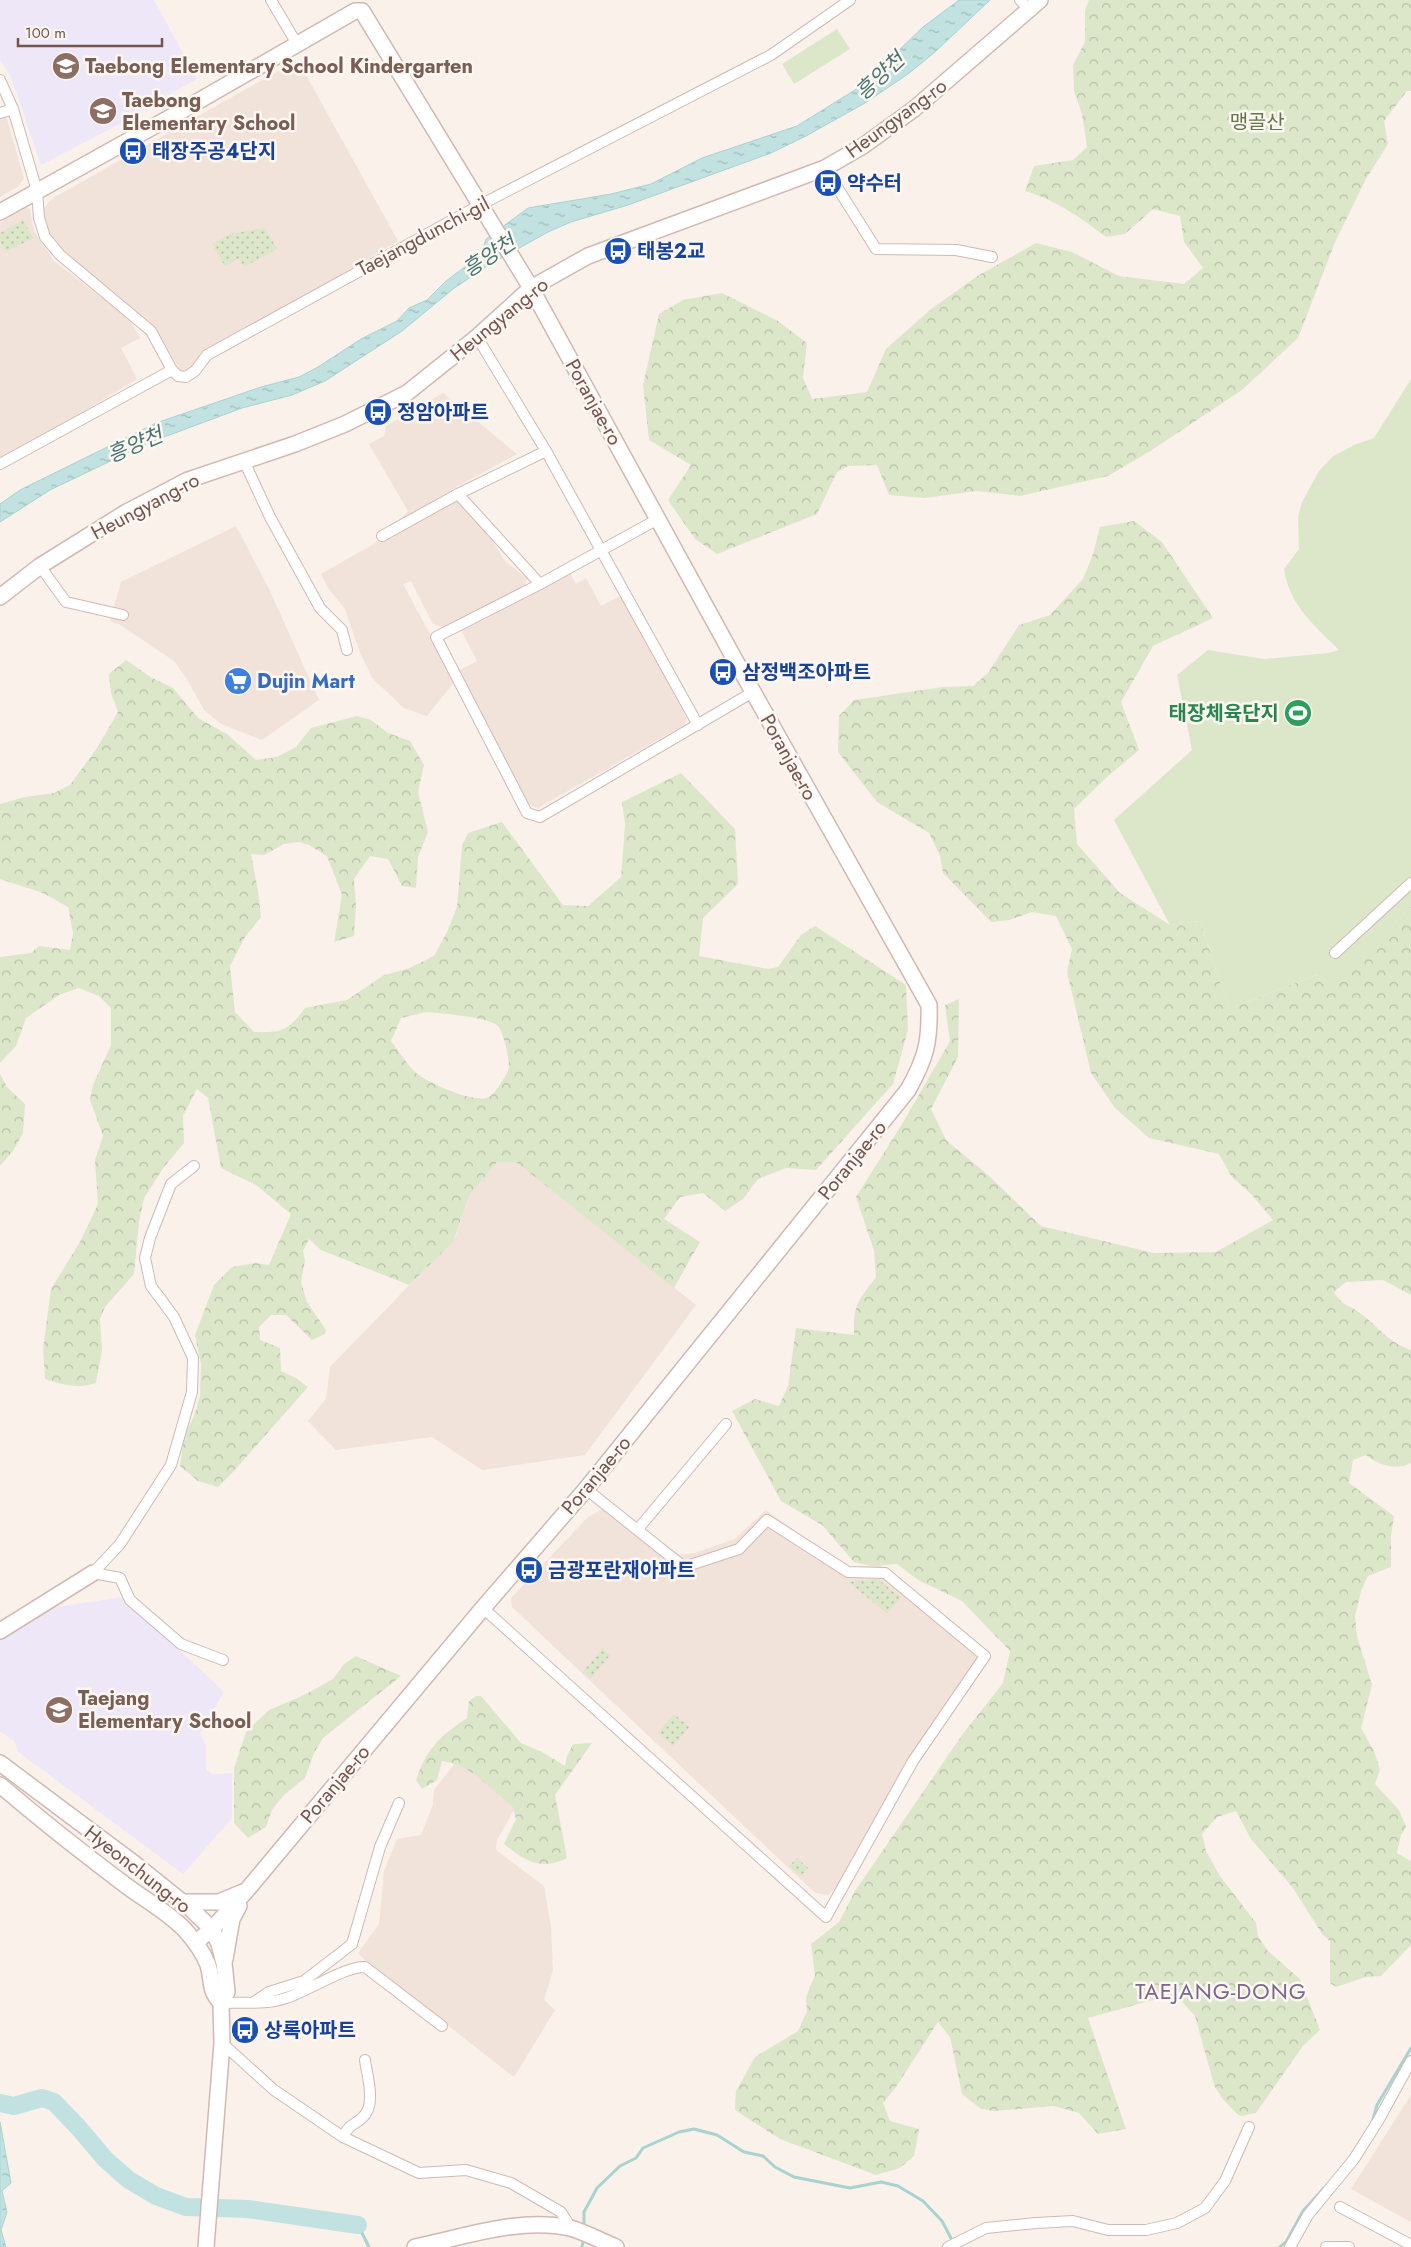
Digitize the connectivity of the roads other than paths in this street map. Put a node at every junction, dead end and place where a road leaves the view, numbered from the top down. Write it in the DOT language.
graph roads {
  1 [pos="271,0"];
  2 [pos="850,0"];
  3 [pos="1028,3"];
  4 [pos="297,44"];
  5 [pos="0,80"];
  6 [pos="13,109"];
  7 [pos="0,114"];
  8 [pos="825,168"];
  9 [pos="37,191"];
  10 [pos="480,205"];
  11 [pos="0,212"];
  12 [pos="992,256"];
  13 [pos="531,288"];
  14 [pos="477,337"];
  15 [pos="172,370"];
  16 [pos="546,451"];
  17 [pos="244,461"];
  18 [pos="0,464"];
  19 [pos="458,494"];
  20 [pos="658,519"];
  21 [pos="382,536"];
  22 [pos="601,549"];
  23 [pos="40,566"];
  24 [pos="540,584"];
  25 [pos="0,596"];
  26 [pos="123,615"];
  27 [pos="347,650"];
  28 [pos="753,692"];
  29 [pos="698,724"];
  30 [pos="1411,884"];
  31 [pos="1335,953"];
  32 [pos="194,1166"];
  33 [pos="726,1424"];
  34 [pos="586,1489"];
  35 [pos="638,1529"];
  36 [pos="93,1573"];
  37 [pos="482,1608"];
  38 [pos="0,1630"];
  39 [pos="223,1660"];
  40 [pos="0,1763"];
  41 [pos="0,1785"];
  42 [pos="399,1803"];
  43 [pos="247,1890"];
  44 [pos="181,1902"];
  45 [pos="212,1929"];
  46 [pos="196,1942"];
  47 [pos="224,1963"];
  48 [pos="254,2002"];
  49 [pos="222,2003"];
  50 [pos="442,2026"];
  51 [pos="222,2043"];
  52 [pos="365,2060"];
  53 [pos="1411,2061"];
  54 [pos="1249,2127"];
  55 [pos="343,2137"];
  56 [pos="1340,2207"];
  57 [pos="573,2229"];
  58 [pos="1411,2245"];
  59 [pos="206,2247"];
  60 [pos="415,2247"];
  61 [pos="616,2247"];
  62 [pos="948,2247"];
  63 [pos="1290,2247"];
  64 [pos="1326,2247"];
  65 [pos="1349,2247"];
  1 -- 4 [label="street"];
  2 -- 10 [label="street, Taejangdunchi-gil"];
  3 -- 8 [label="street, Heungyang-ro"];
  4 -- 9 [label="street"];
  4 -- 10 [label="street, Poranjae-ro"];
  5 -- 6 [label="street"];
  6 -- 7 [label="street"];
  6 -- 9 [label="street"];
  8 -- 12 [label="street"];
  8 -- 13 [label="street, Heungyang-ro"];
  9 -- 11 [label="street"];
  9 -- 15 [label="street"];
  10 -- 13 [label="street, Poranjae-ro"];
  10 -- 15 [label="street, Taejangdunchi-gil"];
  13 -- 14 [label="street, Heungyang-ro"];
  13 -- 20 [label="street, Poranjae-ro"];
  14 -- 16 [label="street"];
  14 -- 17 [label="street, Heungyang-ro"];
  15 -- 18 [label="street"];
  16 -- 19 [label="street"];
  16 -- 22 [label="street"];
  17 -- 23 [label="street, Heungyang-ro"];
  17 -- 27 [label="street"];
  19 -- 21 [label="street"];
  19 -- 24 [label="street"];
  20 -- 22 [label="street"];
  20 -- 28 [label="street, Poranjae-ro"];
  22 -- 24 [label="street"];
  22 -- 29 [label="street"];
  23 -- 25 [label="street, Heungyang-ro"];
  23 -- 26 [label="street"];
  24 -- 29 [label="street"];
  28 -- 29 [label="street"];
  28 -- 34 [label="street, Poranjae-ro"];
  30 -- 31 [label="street"];
  32 -- 36 [label="street"];
  33 -- 35 [label="street"];
  34 -- 35 [label="street"];
  34 -- 37 [label="street, Poranjae-ro"];
  35 -- 37 [label="street"];
  36 -- 38 [label="street"];
  36 -- 39 [label="street"];
  37 -- 43 [label="street, Poranjae-ro"];
  40 -- 44 [label="street, Hyeonchung-ro"];
  41 -- 46 [label="street, Hyeonchung-ro"];
  42 -- 48 [label="street"];
  43 -- 44 [label="street"];
  43 -- 45 [label="street, Poranjae-ro"];
  43 -- 47 [label="street"];
  44 -- 45 [label="street, Hyeonchung-ro"];
  45 -- 46 [label="street, Poranjae-ro"];
  45 -- 47 [label="street, Hyeonchung-ro"];
  46 -- 49 [label="street, Hyeonchung-ro"];
  47 -- 49 [label="street, Hyeonchung-ro"];
  48 -- 49 [label="street"];
  48 -- 50 [label="street"];
  49 -- 51 [label="street, Hyeonchung-ro"];
  51 -- 55 [label="street"];
  51 -- 59 [label="street, Hyeonchung-ro"];
  52 -- 55 [label="street"];
  53 -- 63 [label="street"];
  54 -- 62 [label="street"];
  55 -- 57 [label="street"];
  56 -- 58 [label="street"];
  57 -- 60 [label="street"];
  57 -- 61 [label="street"];
  64 -- 65 [label="street"];
}
